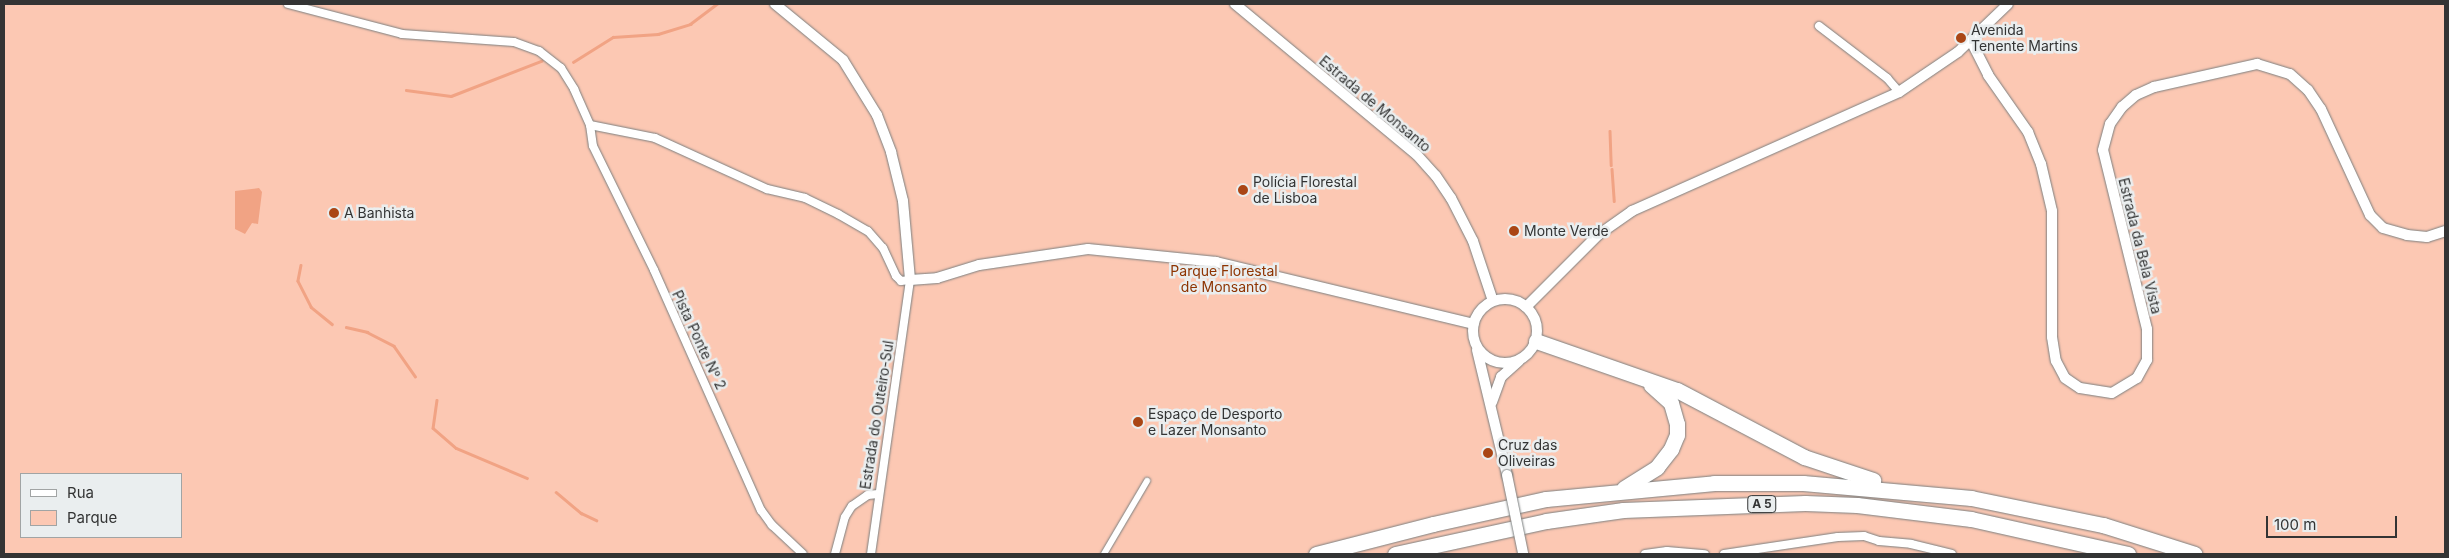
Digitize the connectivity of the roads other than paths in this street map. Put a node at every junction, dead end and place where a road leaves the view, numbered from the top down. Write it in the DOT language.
graph roads {
  1 [pos="288,4"];
  2 [pos="775,4"];
  3 [pos="1235,4"];
  4 [pos="2008,4"];
  5 [pos="1820,26"];
  6 [pos="1971,41"];
  7 [pos="1899,92"];
  8 [pos="590,126"];
  9 [pos="2445,231"];
  10 [pos="910,280"];
  11 [pos="1493,301"];
  12 [pos="1526,306"];
  13 [pos="1474,324"];
  14 [pos="1474,341"];
  15 [pos="1536,341"];
  16 [pos="1521,360"];
  17 [pos="1642,378"];
  18 [pos="1492,403"];
  19 [pos="1148,481"];
  20 [pos="1621,490"];
  21 [pos="1916,490"];
  22 [pos="878,494"];
  23 [pos="1523,553"];
  24 [pos="803,554"];
  25 [pos="834,554"];
  26 [pos="871,554"];
  27 [pos="1104,554"];
  28 [pos="1316,554"];
  29 [pos="1395,554"];
  30 [pos="1646,554"];
  31 [pos="1705,554"];
  32 [pos="1724,554"];
  33 [pos="1952,554"];
  34 [pos="2128,554"];
  35 [pos="2196,554"];
  1 -- 8 [label="street, Pista Ponte Nº 2"];
  2 -- 10 [label="street"];
  3 -- 11 [label="street, Estrada de Monsanto"];
  4 -- 6 [label="street"];
  5 -- 7 [label="street"];
  6 -- 7 [label="street"];
  6 -- 9 [label="street, Estrada da Bela Vista"];
  7 -- 12 [label="street"];
  8 -- 10 [label="street"];
  8 -- 24 [label="street, Pista Ponte Nº 2"];
  10 -- 13 [label="street"];
  10 -- 22 [label="street, Estrada do Outeiro-Sul"];
  11 -- 12 [label="street"];
  11 -- 13 [label="street"];
  12 -- 15 [label="street"];
  13 -- 14 [label="street"];
  14 -- 16 [label="street"];
  14 -- 18 [label="street"];
  15 -- 16 [label="street"];
  15 -- 17 [label="highway"];
  16 -- 18 [label="street"];
  17 -- 20 [label="highway"];
  17 -- 21 [label="highway"];
  18 -- 23 [label="street, bridge"];
  19 -- 27 [label="street"];
  20 -- 21 [label="highway, A 5"];
  20 -- 28 [label="highway, A 5"];
  21 -- 35 [label="highway, A 5"];
  22 -- 25 [label="street"];
  22 -- 26 [label="street, Estrada do Outeiro-Sul"];
  29 -- 34 [label="highway, A 5"];
  30 -- 31 [label="street"];
  32 -- 33 [label="street"];
}
